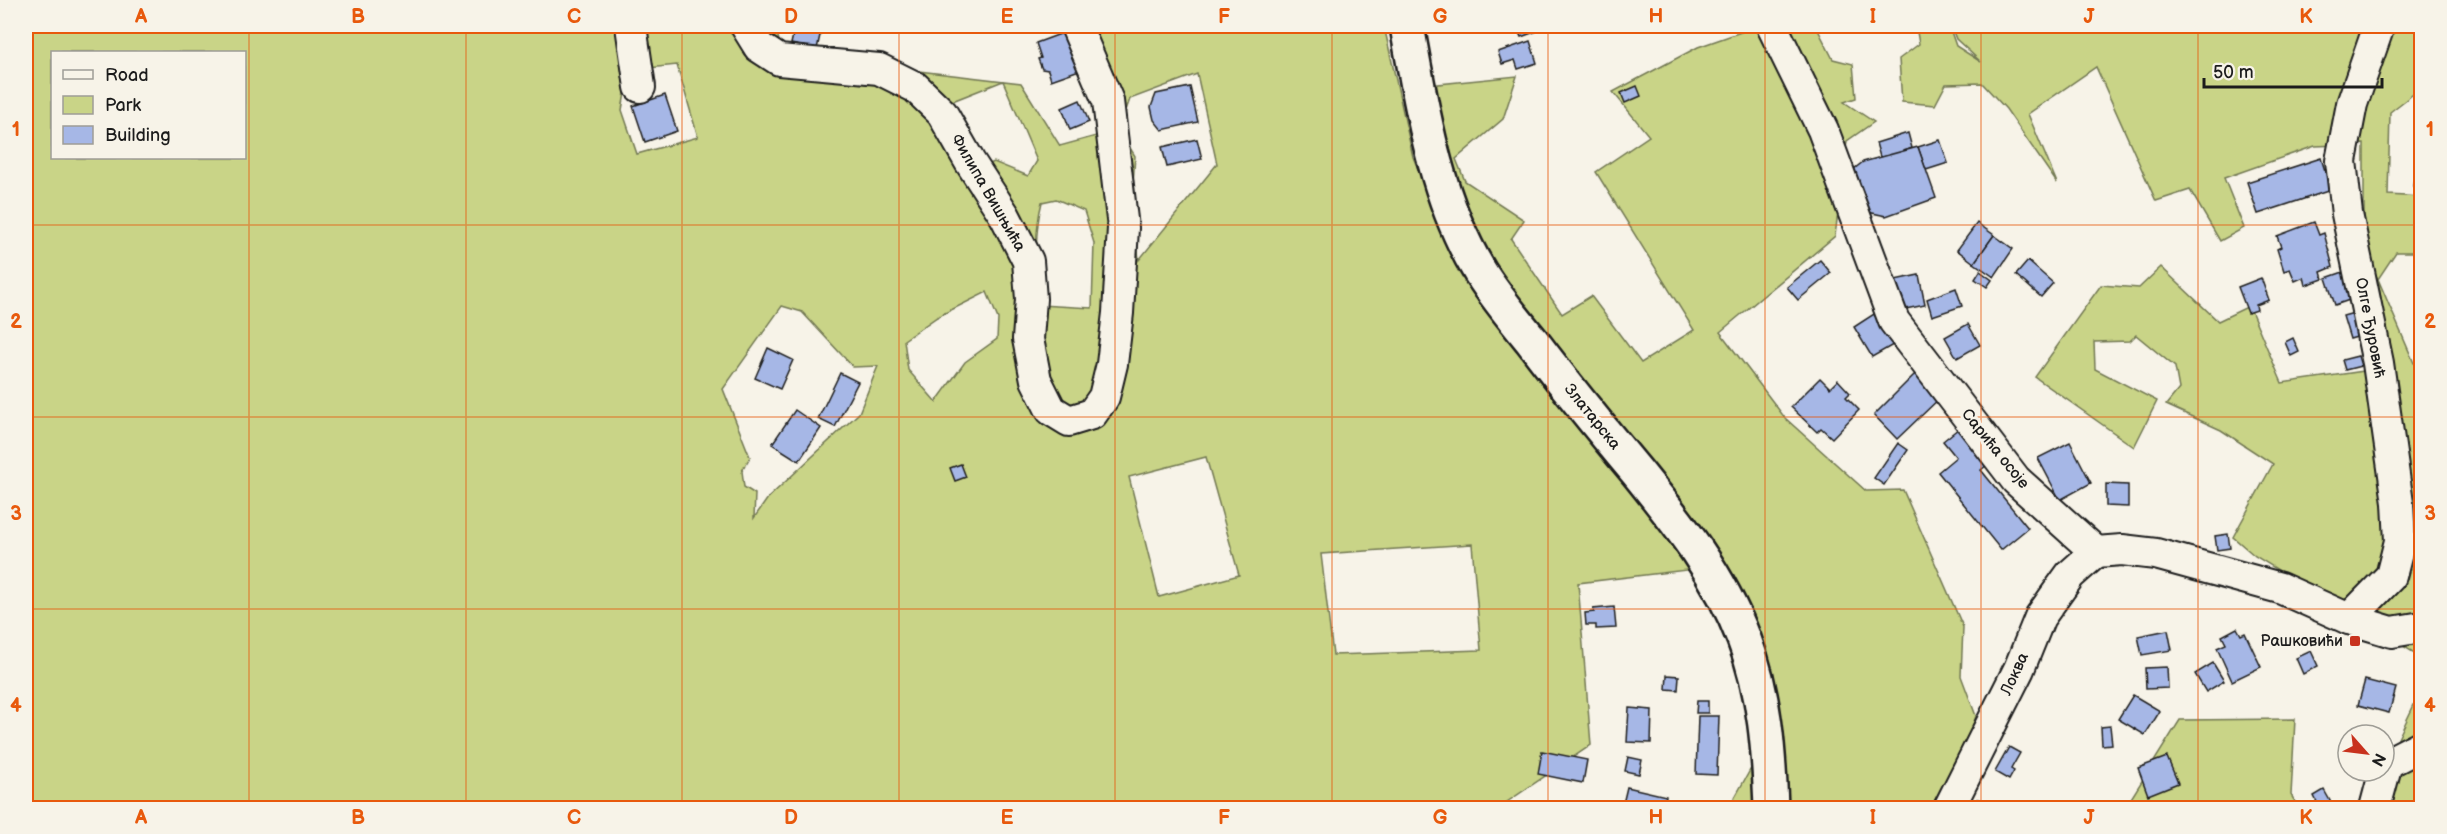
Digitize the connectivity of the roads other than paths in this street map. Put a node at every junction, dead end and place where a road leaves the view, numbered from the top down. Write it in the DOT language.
graph roads {
  1 [pos="631,26"];
  2 [pos="746,26"];
  3 [pos="1076,26"];
  4 [pos="1407,26"];
  5 [pos="1772,26"];
  6 [pos="2379,26"];
  7 [pos="640,87"];
  8 [pos="2096,552"];
  9 [pos="2349,619"];
  10 [pos="2421,627"];
  11 [pos="2421,745"];
  12 [pos="1771,808"];
  13 [pos="1949,808"];
  14 [pos="2375,808"];
  1 -- 7 [label="street"];
  2 -- 3 [label="street, Филипа Вишњића"];
  4 -- 12 [label="main road, Златарска"];
  5 -- 8 [label="street, Сарића осоје"];
  6 -- 9 [label="street, Олге Ђуровић"];
  8 -- 9 [label="street"];
  8 -- 13 [label="street, Локва"];
  9 -- 10 [label="street"];
  11 -- 14 [label="street"];
}
